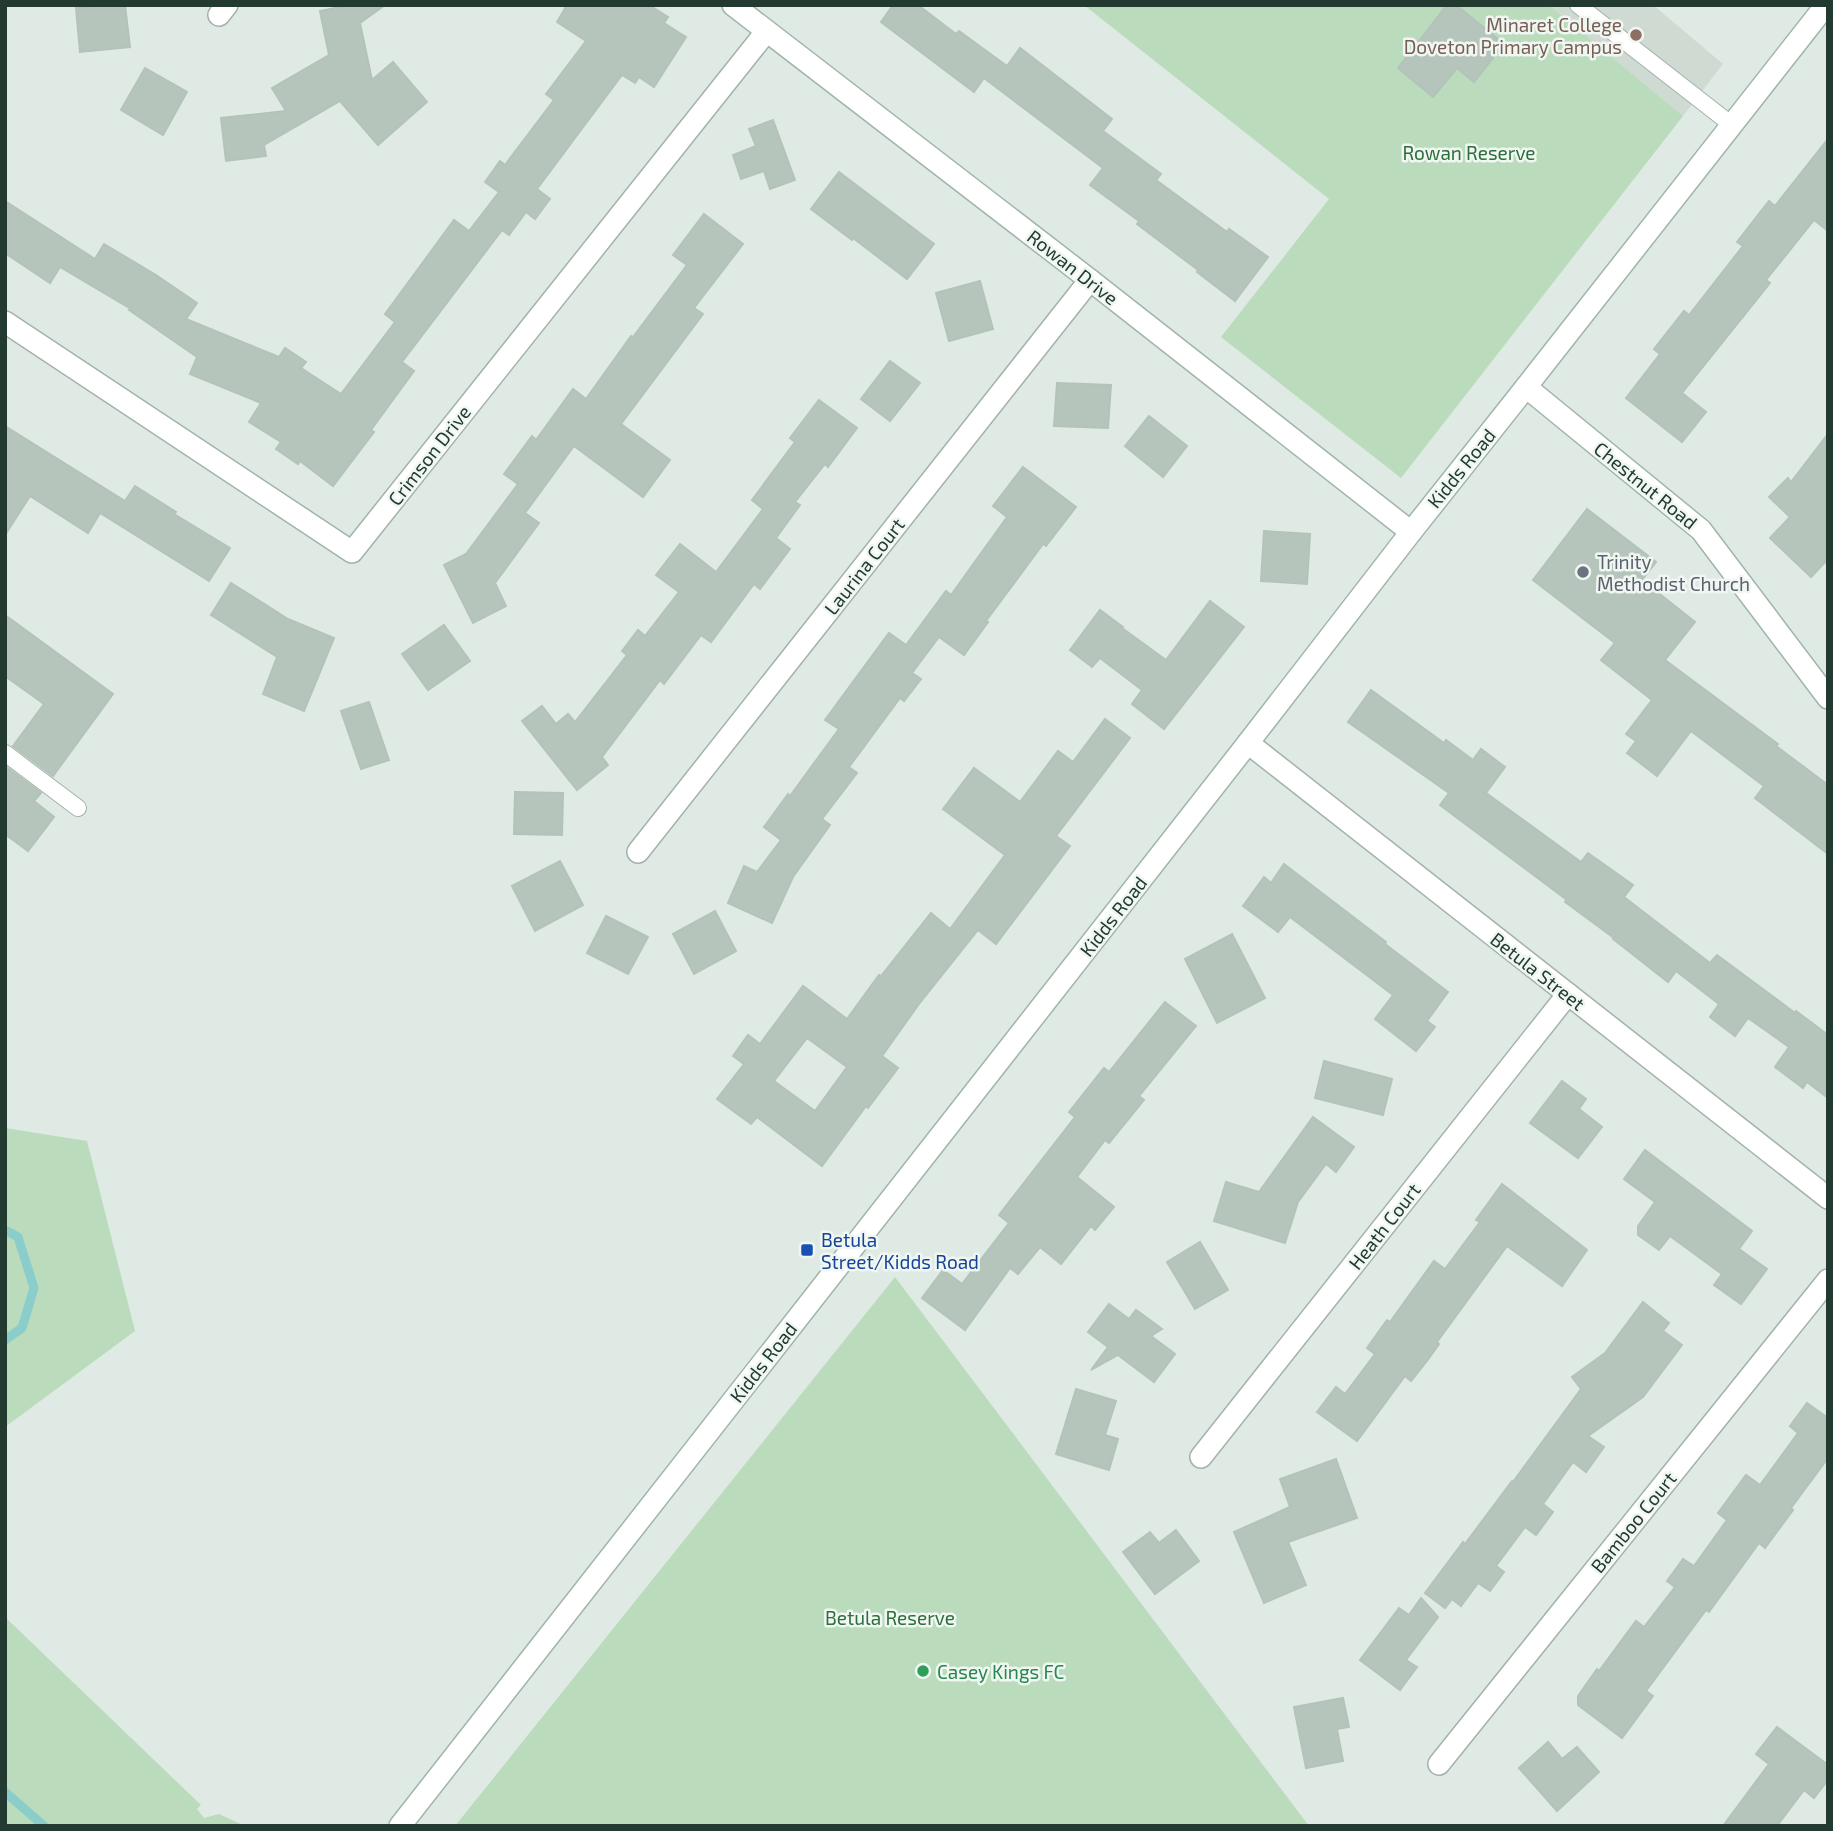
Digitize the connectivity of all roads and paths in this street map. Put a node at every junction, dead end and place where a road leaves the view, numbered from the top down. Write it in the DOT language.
graph roads {
  1 [pos="733,5"];
  2 [pos="1578,5"];
  3 [pos="1826,5"];
  4 [pos="766,32"];
  5 [pos="1732,125"];
  6 [pos="1090,280"];
  7 [pos="5,322"];
  8 [pos="1526,387"];
  9 [pos="1411,532"];
  10 [pos="1826,693"];
  11 [pos="1248,743"];
  12 [pos="5,753"];
  13 [pos="78,808"];
  14 [pos="638,852"];
  15 [pos="1568,994"];
  16 [pos="1828,1198"];
  17 [pos="1828,1280"];
  18 [pos="1201,1457"];
  19 [pos="1439,1765"];
  20 [pos="400,1826"];
  1 -- 4 [label="street, Rowan Drive"];
  2 -- 5 [label="lane"];
  3 -- 5 [label="street, Kidds Road"];
  4 -- 6 [label="street, Rowan Drive"];
  4 -- 7 [label="street, Crimson Drive"];
  5 -- 8 [label="street, Kidds Road"];
  6 -- 9 [label="street, Rowan Drive"];
  6 -- 14 [label="street, Laurina Court"];
  8 -- 9 [label="street, Kidds Road"];
  8 -- 10 [label="street, Chestnut Road"];
  9 -- 11 [label="street, Kidds Road"];
  11 -- 15 [label="street, Betula Street"];
  11 -- 20 [label="street, Kidds Road"];
  12 -- 13 [label="lane"];
  15 -- 16 [label="street, Betula Street"];
  15 -- 18 [label="street, Heath Court"];
  17 -- 19 [label="street, Bamboo Court"];
}
